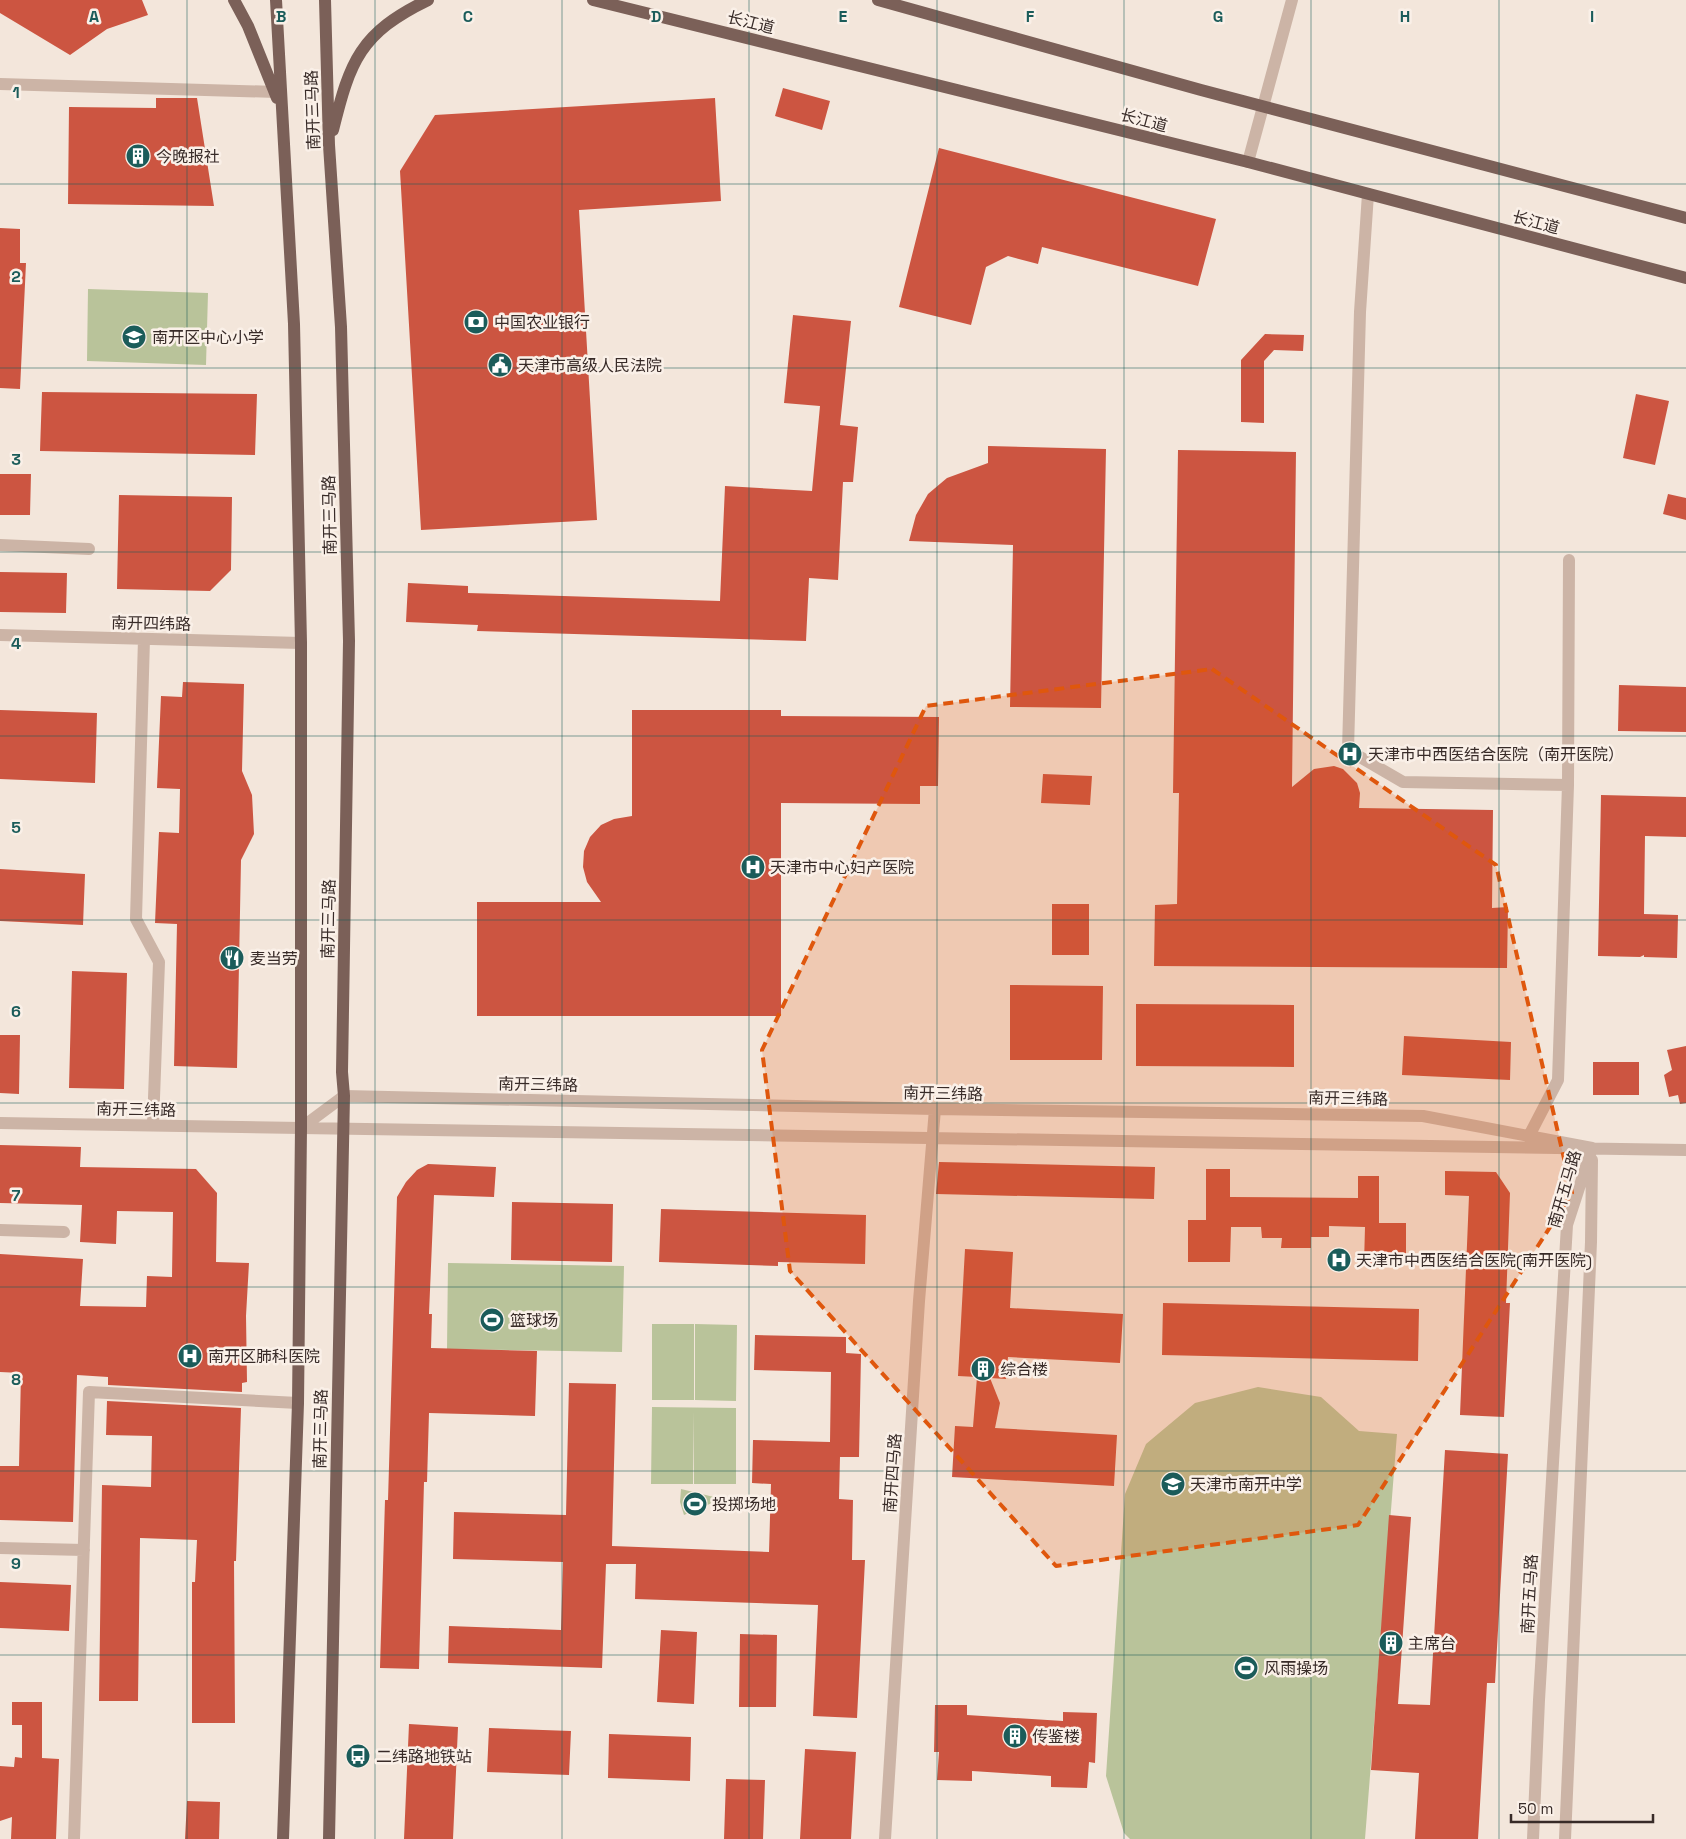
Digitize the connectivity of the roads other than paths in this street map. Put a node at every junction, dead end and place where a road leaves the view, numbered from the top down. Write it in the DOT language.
graph roads {
  1 [pos="234,0"];
  2 [pos="278,0"];
  3 [pos="324,0"];
  4 [pos="428,0"];
  5 [pos="593,0"];
  6 [pos="878,0"];
  7 [pos="1292,0"];
  8 [pos="0,84"];
  9 [pos="276,92"];
  10 [pos="1265,106"];
  11 [pos="283,117"];
  12 [pos="329,144"];
  13 [pos="1248,162"];
  14 [pos="1368,194"];
  15 [pos="1686,218"];
  16 [pos="1686,278"];
  17 [pos="0,545"];
  18 [pos="89,549"];
  19 [pos="1569,560"];
  20 [pos="0,636"];
  21 [pos="144,639"];
  22 [pos="301,643"];
  23 [pos="1568,785"];
  24 [pos="344,1096"];
  25 [pos="935,1110"];
  26 [pos="0,1123"];
  27 [pos="153,1125"];
  28 [pos="343,1127"];
  29 [pos="301,1128"];
  30 [pos="1529,1136"];
  31 [pos="933,1139"];
  32 [pos="1592,1148"];
  33 [pos="1686,1150"];
  34 [pos="0,1230"];
  35 [pos="64,1232"];
  36 [pos="298,1404"];
  37 [pos="0,1548"];
  38 [pos="84,1550"];
  39 [pos="74,1839"];
  40 [pos="283,1839"];
  41 [pos="329,1839"];
  42 [pos="885,1839"];
  43 [pos="1533,1839"];
  44 [pos="1565,1839"];
  1 -- 9 [label="main road"];
  2 -- 11 [label="main road, 南开三马路"];
  3 -- 12 [label="main road, 南开三马路"];
  4 -- 12 [label="main road"];
  5 -- 13 [label="main road, 长江道"];
  6 -- 10 [label="main road"];
  7 -- 10 [label="street"];
  8 -- 9 [label="street"];
  9 -- 11 [label="main road"];
  10 -- 13 [label="street"];
  10 -- 15 [label="main road"];
  11 -- 22 [label="main road, 南开三马路"];
  12 -- 24 [label="main road, 南开三马路"];
  13 -- 14 [label="main road, 长江道"];
  14 -- 16 [label="main road, 长江道"];
  14 -- 23 [label="street"];
  17 -- 18 [label="street"];
  19 -- 23 [label="street"];
  20 -- 21 [label="street, 南开四纬路"];
  21 -- 22 [label="street, 南开四纬路"];
  21 -- 27 [label="street"];
  22 -- 29 [label="main road, 南开三马路"];
  23 -- 30 [label="street"];
  24 -- 25 [label="street, 南开三纬路"];
  24 -- 28 [label="main road, 南开三马路"];
  24 -- 29 [label="street"];
  25 -- 30 [label="street, 南开三纬路"];
  25 -- 31 [label="street, 南开四马路"];
  26 -- 27 [label="street, 南开三纬路"];
  27 -- 29 [label="street, 南开三纬路"];
  28 -- 29 [label="street, 南开三纬路"];
  28 -- 31 [label="street, 南开三纬路"];
  28 -- 41 [label="main road, 南开三马路"];
  29 -- 36 [label="main road, 南开三马路"];
  30 -- 32 [label="street, 南开三纬路"];
  31 -- 32 [label="street, 南开三纬路"];
  31 -- 42 [label="street, 南开四马路"];
  32 -- 33 [label="street, 南开三纬路"];
  32 -- 43 [label="street, 南开五马路"];
  32 -- 44 [label="street, 南开五马路"];
  34 -- 35 [label="street"];
  36 -- 38 [label="street"];
  36 -- 40 [label="main road, 南开三马路"];
  37 -- 38 [label="street"];
  38 -- 39 [label="street"];
}
